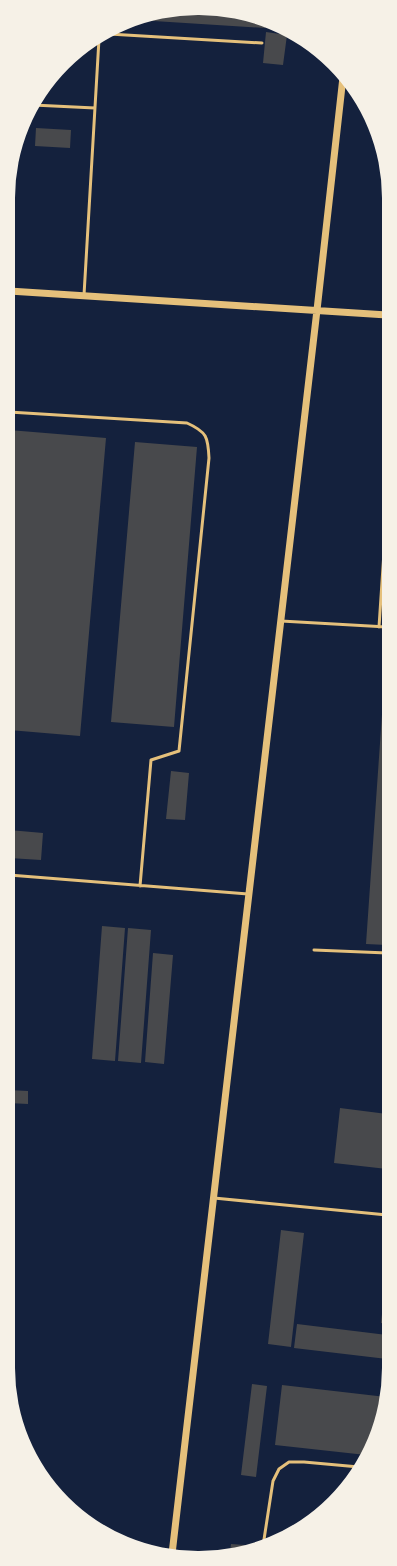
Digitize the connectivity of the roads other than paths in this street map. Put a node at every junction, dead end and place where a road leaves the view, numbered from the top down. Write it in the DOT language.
graph roads {
  1 [pos="116,34"];
  2 [pos="262,43"];
  3 [pos="99,45"];
  4 [pos="342,85"];
  5 [pos="41,105"];
  6 [pos="95,108"];
  7 [pos="15,292"];
  8 [pos="84,296"];
  9 [pos="317,310"];
  10 [pos="382,315"];
  11 [pos="15,412"];
  12 [pos="382,582"];
  13 [pos="281,621"];
  14 [pos="379,627"];
  15 [pos="15,876"];
  16 [pos="140,886"];
  17 [pos="249,894"];
  18 [pos="314,950"];
  19 [pos="382,953"];
  20 [pos="214,1198"];
  21 [pos="382,1215"];
  22 [pos="353,1466"];
  23 [pos="264,1539"];
  24 [pos="173,1549"];
  1 -- 2 [label="lane"];
  3 -- 6 [label="lane"];
  4 -- 9 [label="street"];
  5 -- 6 [label="lane"];
  6 -- 8 [label="lane"];
  7 -- 8 [label="street"];
  8 -- 9 [label="street"];
  9 -- 10 [label="street"];
  9 -- 13 [label="street"];
  11 -- 16 [label="lane"];
  12 -- 14 [label="lane"];
  13 -- 14 [label="lane"];
  13 -- 17 [label="street"];
  15 -- 16 [label="lane"];
  16 -- 17 [label="lane"];
  17 -- 20 [label="street"];
  18 -- 19 [label="lane"];
  20 -- 21 [label="lane"];
  20 -- 24 [label="street"];
  22 -- 23 [label="lane"];
}
